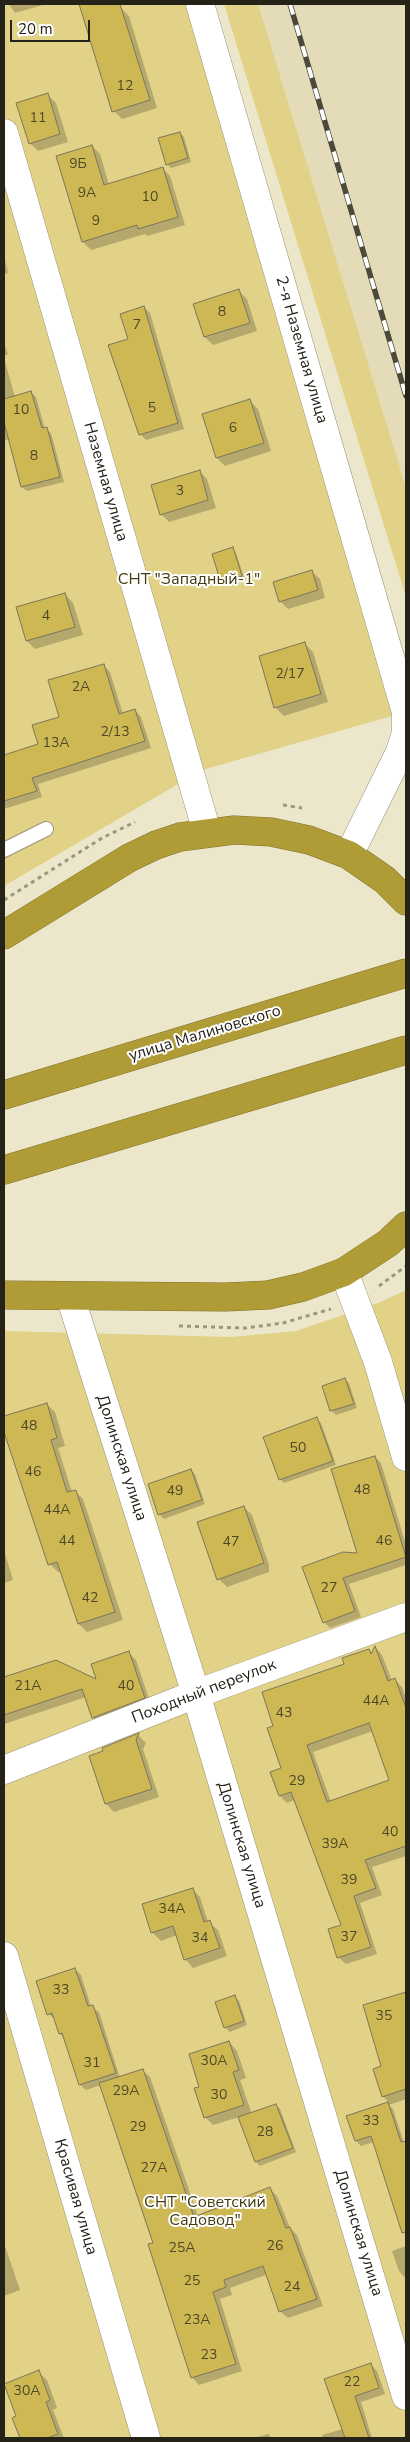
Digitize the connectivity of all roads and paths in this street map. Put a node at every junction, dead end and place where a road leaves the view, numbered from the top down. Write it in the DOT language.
graph roads {
  1 [pos="200,4"];
  2 [pos="4,133"];
  3 [pos="46,829"];
  4 [pos="207,832"];
  5 [pos="4,850"];
  6 [pos="349,855"];
  7 [pos="406,901"];
  8 [pos="4,935"];
  9 [pos="406,973"];
  10 [pos="396,1053"];
  11 [pos="4,1095"];
  12 [pos="4,1170"];
  13 [pos="406,1226"];
  14 [pos="344,1272"];
  15 [pos="4,1294"];
  16 [pos="70,1296"];
  17 [pos="406,1457"];
  18 [pos="406,1617"];
  19 [pos="196,1694"];
  20 [pos="4,1770"];
  21 [pos="4,1956"];
  22 [pos="406,2396"];
  23 [pos="146,2438"];
  1 -- 6 [label="street, 2-я Наземная улица"];
  2 -- 4 [label="street, Наземная улица"];
  3 -- 5 [label="lane"];
  4 -- 6 [label="highway"];
  4 -- 8 [label="highway"];
  6 -- 7 [label="highway"];
  9 -- 11 [label="highway, улица Малиновского"];
  10 -- 12 [label="highway"];
  13 -- 14 [label="highway"];
  14 -- 16 [label="highway"];
  14 -- 17 [label="street"];
  15 -- 16 [label="highway"];
  16 -- 19 [label="street, Долинская улица"];
  18 -- 19 [label="street, Походный переулок"];
  19 -- 20 [label="street, Походный переулок"];
  19 -- 22 [label="street, Долинская улица"];
  21 -- 23 [label="street, Красивая улица"];
}
